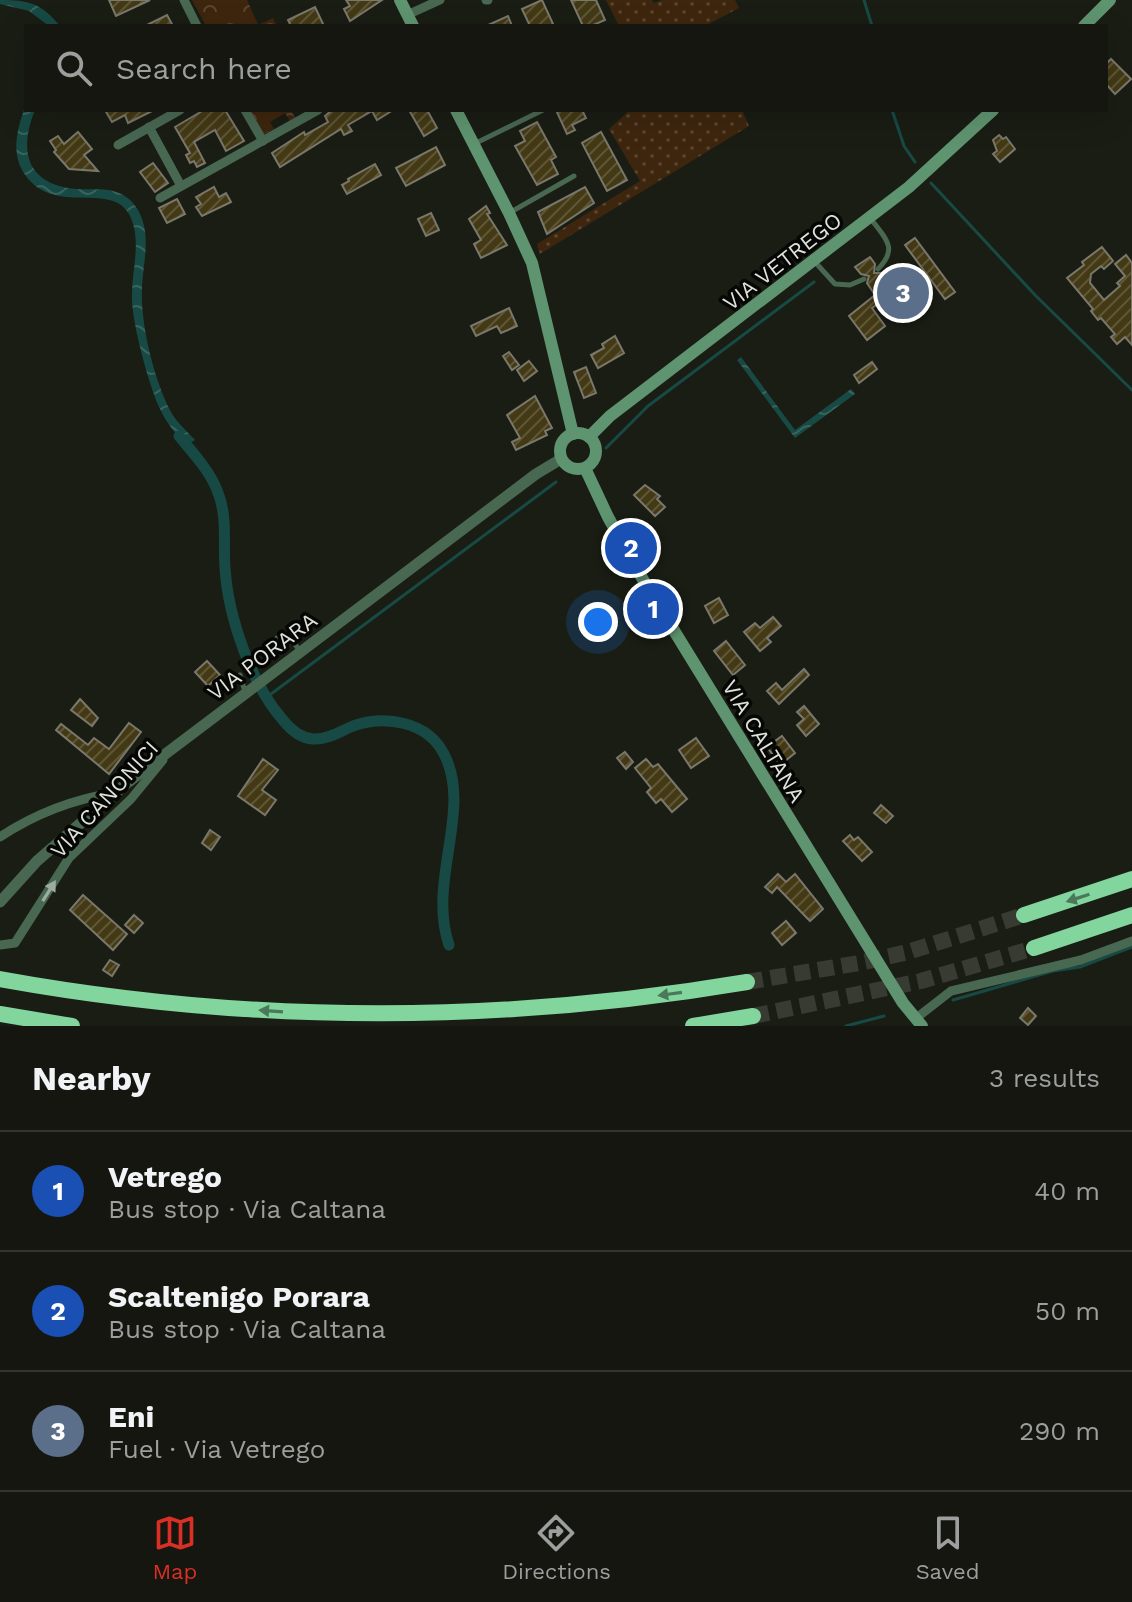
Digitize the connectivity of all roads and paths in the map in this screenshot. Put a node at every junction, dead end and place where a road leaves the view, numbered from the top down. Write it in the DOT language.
graph roads {
  1 [pos="184,0"];
  2 [pos="400,0"];
  3 [pos="440,0"];
  4 [pos="1110,0"];
  5 [pos="410,20"];
  6 [pos="196,24"];
  7 [pos="1086,24"];
  8 [pos="176,112"];
  9 [pos="246,112"];
  10 [pos="314,112"];
  11 [pos="457,112"];
  12 [pos="539,112"];
  13 [pos="991,112"];
  14 [pos="149,127"];
  15 [pos="263,141"];
  16 [pos="473,144"];
  17 [pos="118,145"];
  18 [pos="574,176"];
  19 [pos="181,186"];
  20 [pos="160,198"];
  21 [pos="509,213"];
  22 [pos="870,218"];
  23 [pos="815,262"];
  24 [pos="878,269"];
  25 [pos="864,279"];
  26 [pos="573,434"];
  27 [pos="589,437"];
  28 [pos="561,459"];
  29 [pos="585,468"];
  30 [pos="277,638"];
  31 [pos="300,652"];
  32 [pos="240,675"];
  33 [pos="248,690"];
  34 [pos="176,746"];
  35 [pos="117,792"];
  36 [pos="0,836"];
  37 [pos="1132,879"];
  38 [pos="0,902"];
  39 [pos="1024,915"];
  40 [pos="1132,915"];
  41 [pos="1132,941"];
  42 [pos="0,945"];
  43 [pos="1034,948"];
  44 [pos="0,979"];
  45 [pos="747,982"];
  46 [pos="0,1014"];
  47 [pos="753,1016"];
  48 [pos="918,1023"];
  49 [pos="72,1026"];
  50 [pos="693,1026"];
  1 -- 6 [label="street"];
  2 -- 5 [label="main road"];
  3 -- 5 [label="street"];
  4 -- 7 [label="main road"];
  8 -- 14 [label="street"];
  9 -- 15 [label="street"];
  10 -- 15 [label="street"];
  11 -- 16 [label="main road"];
  12 -- 16 [label="lane"];
  13 -- 22 [label="main road, VIA VETREGO"];
  14 -- 17 [label="street"];
  14 -- 19 [label="street"];
  15 -- 19 [label="street"];
  16 -- 21 [label="main road"];
  18 -- 21 [label="lane"];
  19 -- 20 [label="street"];
  21 -- 26 [label="main road"];
  22 -- 23 [label="main road, VIA VETREGO"];
  22 -- 24 [label="lane"];
  23 -- 25 [label="lane"];
  23 -- 27 [label="main road, VIA VETREGO"];
  26 -- 27 [label="main road"];
  26 -- 28 [label="main road"];
  27 -- 29 [label="main road"];
  28 -- 29 [label="main road"];
  28 -- 31 [label="street, VIA PORARA"];
  29 -- 48 [label="main road, VIA CALTANA"];
  30 -- 31 [label="lane"];
  31 -- 33 [label="street, VIA PORARA"];
  32 -- 33 [label="lane"];
  33 -- 34 [label="street, VIA PORARA"];
  34 -- 35 [label="street, VIA PORARA"];
  42 -- 34 [label="street, VIA CANONICI, one-way"];
  35 -- 36 [label="street, VIA CANONICI"];
  35 -- 38 [label="street, VIA PORARA"];
  37 -- 39 [label="highway, one-way"];
  40 -- 43 [label="highway"];
  41 -- 48 [label="street"];
  45 -- 44 [label="highway, one-way"];
  46 -- 49 [label="highway"];
  47 -- 50 [label="highway"];
}
